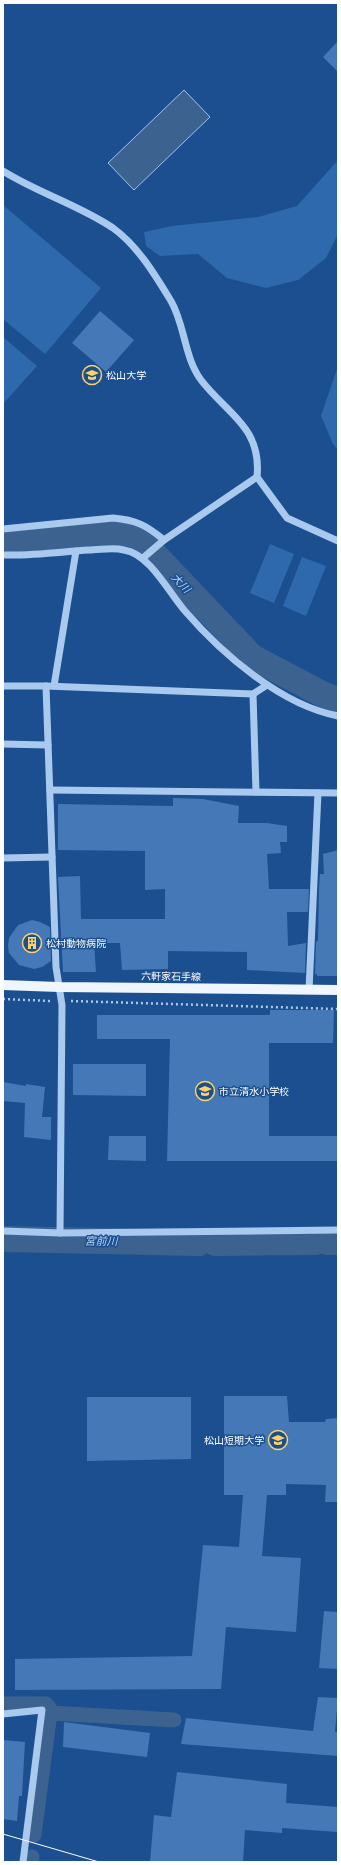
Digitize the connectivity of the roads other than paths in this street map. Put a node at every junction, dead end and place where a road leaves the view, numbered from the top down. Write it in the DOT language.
graph roads {
  1 [pos="3,171"];
  2 [pos="257,477"];
  3 [pos="3,529"];
  4 [pos="162,541"];
  5 [pos="338,541"];
  6 [pos="76,551"];
  7 [pos="3,555"];
  8 [pos="145,556"];
  9 [pos="267,685"];
  10 [pos="3,686"];
  11 [pos="50,686"];
  12 [pos="253,694"];
  13 [pos="338,716"];
  14 [pos="3,744"];
  15 [pos="48,744"];
  16 [pos="50,790"];
  17 [pos="256,792"];
  18 [pos="318,793"];
  19 [pos="338,793"];
  20 [pos="52,857"];
  21 [pos="3,858"];
  22 [pos="3,985"];
  23 [pos="59,987"];
  24 [pos="309,990"];
  25 [pos="338,990"];
  26 [pos="338,1230"];
  27 [pos="3,1231"];
  28 [pos="60,1233"];
  29 [pos="3,1714"];
  30 [pos="23,1862"];
  1 -- 2 [label="street"];
  2 -- 4 [label="street"];
  2 -- 5 [label="street"];
  3 -- 4 [label="street"];
  4 -- 8 [label="street"];
  6 -- 7 [label="street"];
  6 -- 8 [label="street"];
  6 -- 11 [label="street"];
  8 -- 9 [label="street"];
  9 -- 12 [label="street"];
  9 -- 13 [label="street"];
  10 -- 11 [label="street"];
  11 -- 12 [label="street"];
  11 -- 15 [label="street"];
  12 -- 17 [label="street"];
  14 -- 15 [label="street"];
  15 -- 16 [label="street"];
  16 -- 17 [label="street"];
  16 -- 20 [label="street"];
  17 -- 18 [label="street"];
  18 -- 19 [label="street"];
  18 -- 24 [label="street"];
  20 -- 21 [label="street"];
  20 -- 23 [label="street"];
  22 -- 23 [label="main road, 六軒家石手線"];
  23 -- 24 [label="main road, 六軒家石手線"];
  23 -- 28 [label="street"];
  24 -- 25 [label="main road, 六軒家石手線"];
  26 -- 28 [label="street"];
  27 -- 28 [label="street"];
  29 -- 30 [label="street"];
}
